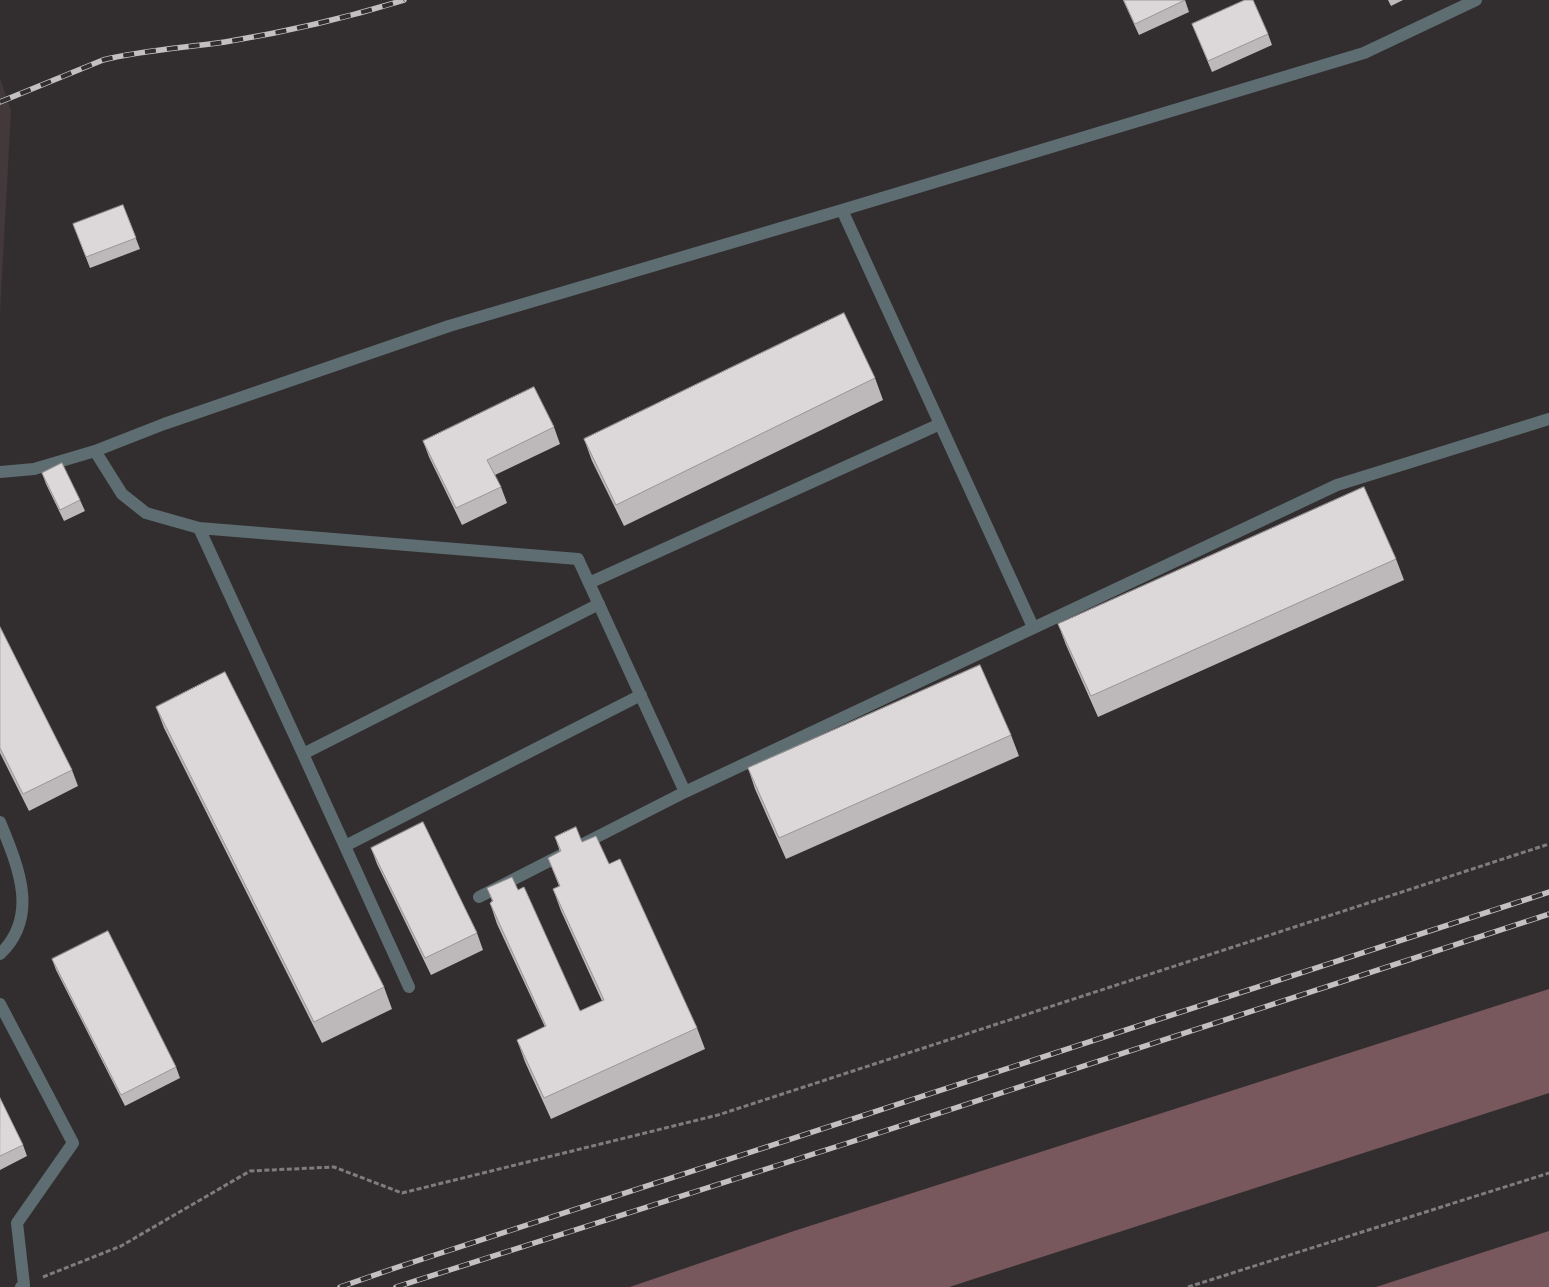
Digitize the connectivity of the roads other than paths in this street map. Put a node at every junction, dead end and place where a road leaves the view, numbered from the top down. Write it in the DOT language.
graph roads {
  1 [pos="1476,0"];
  2 [pos="842,210"];
  3 [pos="1549,419"];
  4 [pos="940,424"];
  5 [pos="95,450"];
  6 [pos="0,472"];
  7 [pos="199,528"];
  8 [pos="589,583"];
  9 [pos="599,604"];
  10 [pos="1033,627"];
  11 [pos="641,695"];
  12 [pos="303,754"];
  13 [pos="685,792"];
  14 [pos="0,822"];
  15 [pos="345,846"];
  16 [pos="478,897"];
  17 [pos="0,954"];
  18 [pos="409,987"];
  19 [pos="0,1004"];
  20 [pos="23,1286"];
  1 -- 2 [label="street"];
  2 -- 4 [label="street"];
  2 -- 5 [label="street"];
  3 -- 10 [label="street"];
  4 -- 8 [label="street"];
  4 -- 10 [label="street"];
  5 -- 6 [label="street"];
  5 -- 7 [label="street"];
  7 -- 8 [label="street"];
  7 -- 12 [label="street"];
  8 -- 9 [label="street"];
  9 -- 11 [label="street"];
  9 -- 12 [label="street"];
  10 -- 13 [label="street"];
  11 -- 13 [label="street"];
  11 -- 15 [label="street"];
  12 -- 15 [label="street"];
  13 -- 16 [label="street"];
  14 -- 17 [label="street"];
  15 -- 18 [label="street"];
  19 -- 20 [label="street"];
}
